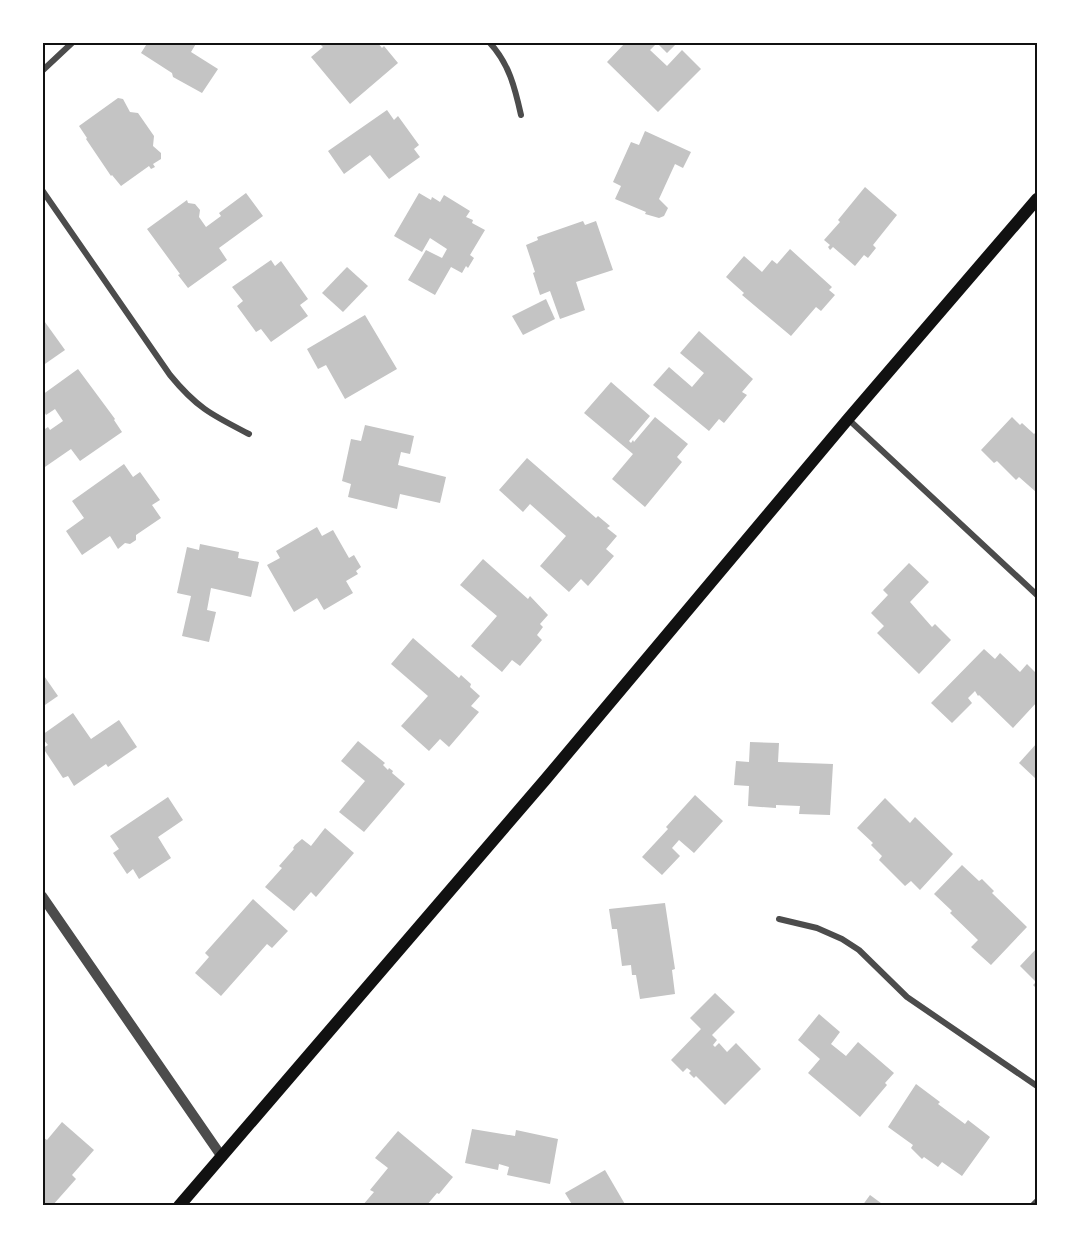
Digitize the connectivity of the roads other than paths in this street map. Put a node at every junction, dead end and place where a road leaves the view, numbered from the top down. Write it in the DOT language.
graph roads {
  1 [pos="73,42"];
  2 [pos="489,42"];
  3 [pos="42,71"];
  4 [pos="521,115"];
  5 [pos="42,190"];
  6 [pos="1037,199"];
  7 [pos="848,419"];
  8 [pos="249,434"];
  9 [pos="1037,595"];
  10 [pos="42,896"];
  11 [pos="778,919"];
  12 [pos="1037,1086"];
  13 [pos="222,1156"];
  14 [pos="1037,1201"];
  15 [pos="179,1206"];
  16 [pos="1032,1206"];
  1 -- 3 [label="street"];
  2 -- 4 [label="street"];
  5 -- 8 [label="street"];
  6 -- 7 [label="main road"];
  7 -- 9 [label="street"];
  7 -- 13 [label="main road"];
  10 -- 13 [label="street"];
  11 -- 12 [label="street"];
  13 -- 15 [label="main road"];
  14 -- 16 [label="street"];
}
